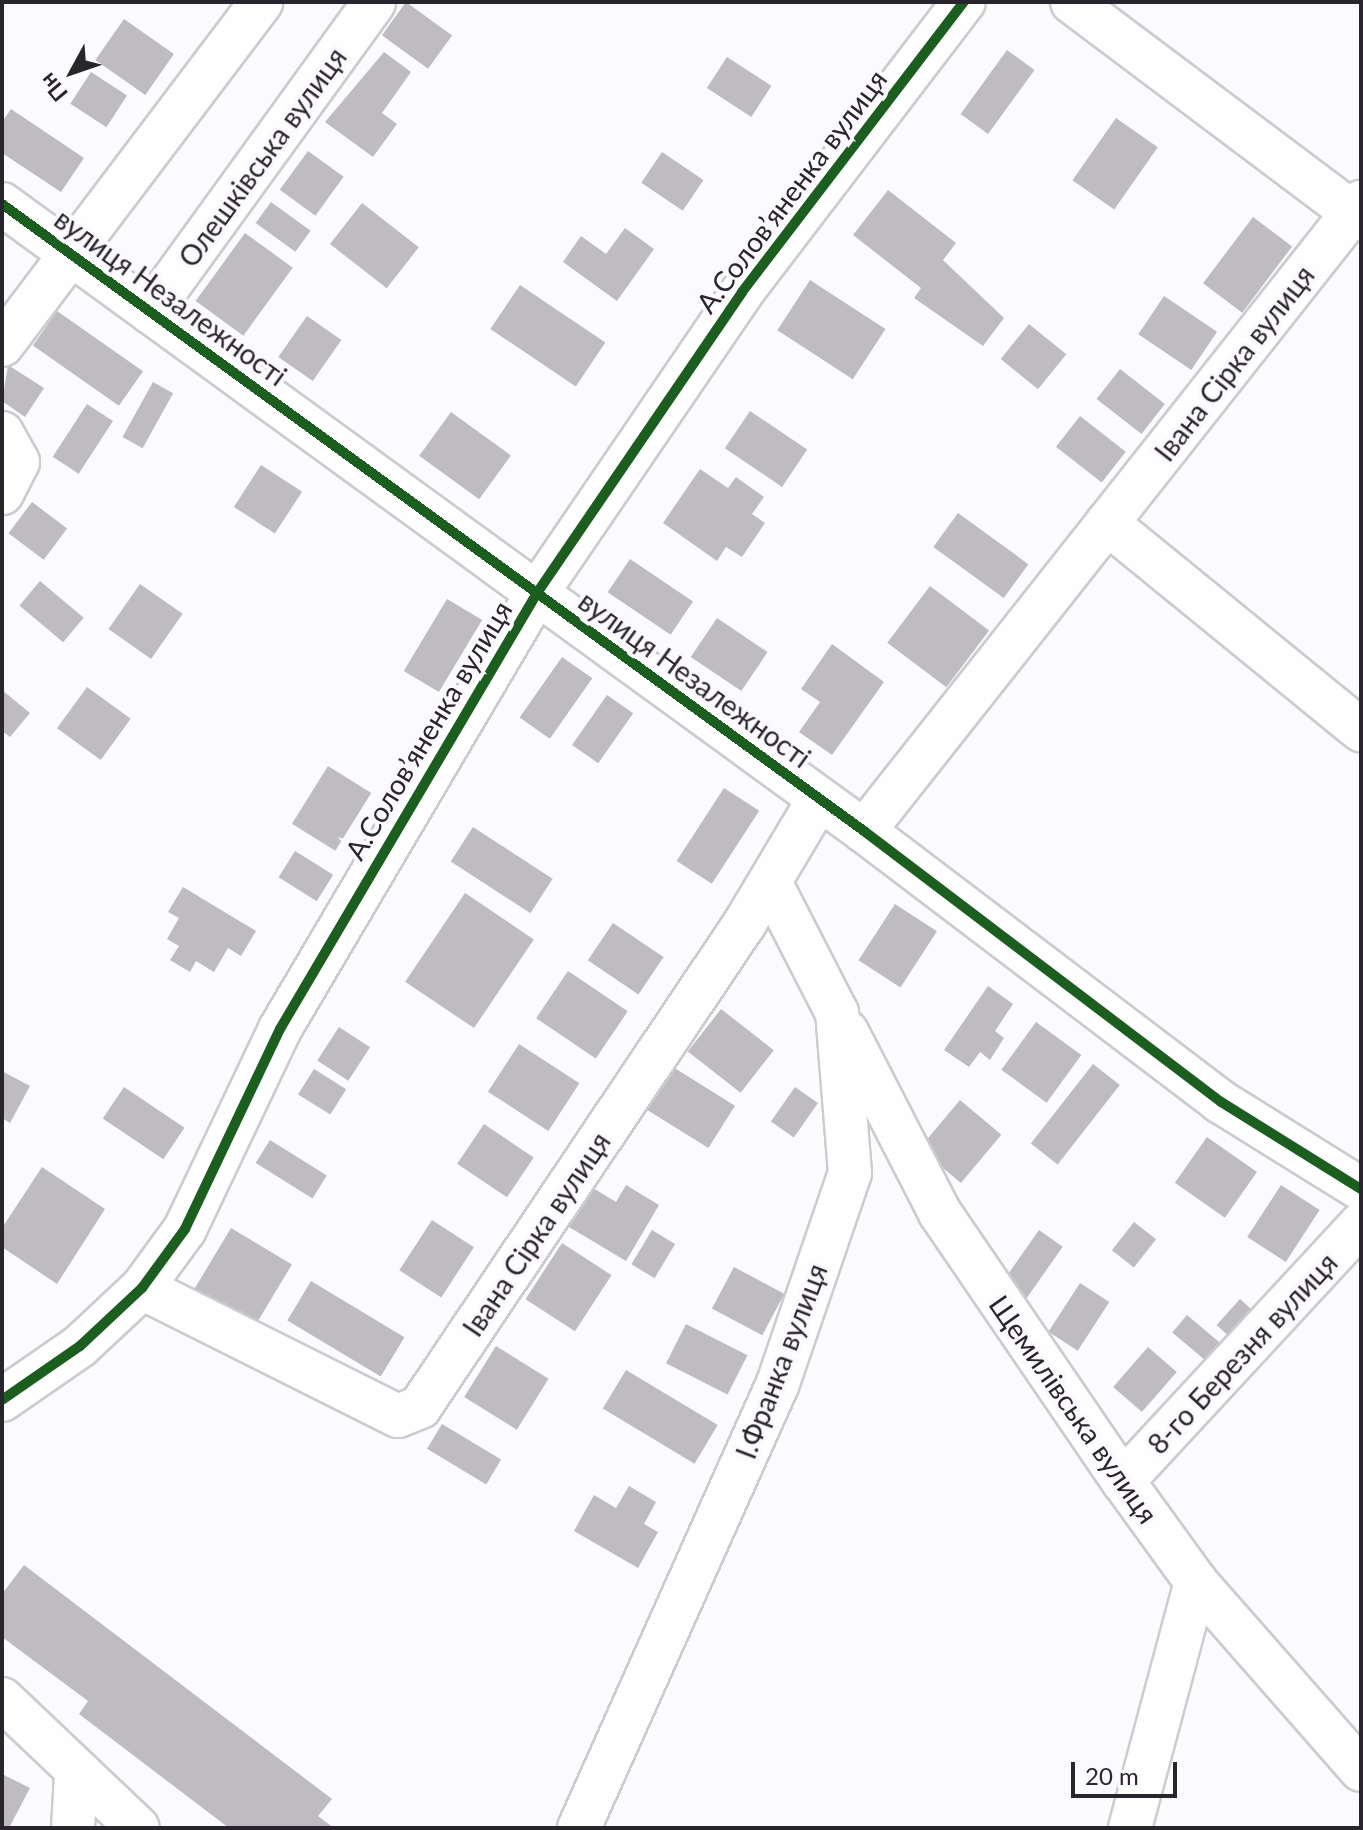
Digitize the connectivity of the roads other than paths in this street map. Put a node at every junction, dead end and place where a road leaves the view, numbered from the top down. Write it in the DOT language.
graph roads {
  1 [pos="261,2"];
  2 [pos="374,2"];
  3 [pos="964,2"];
  4 [pos="1072,2"];
  5 [pos="2,204"];
  6 [pos="1358,211"];
  7 [pos="72,253"];
  8 [pos="150,312"];
  9 [pos="2,345"];
  10 [pos="2,433"];
  11 [pos="2,493"];
  12 [pos="1107,523"];
  13 [pos="537,593"];
  14 [pos="1361,730"];
  15 [pos="819,799"];
  16 [pos="864,831"];
  17 [pos="770,882"];
  18 [pos="837,1013"];
  19 [pos="1361,1189"];
  20 [pos="1361,1224"];
  21 [pos="142,1288"];
  22 [pos="2,1400"];
  23 [pos="1123,1481"];
  24 [pos="1196,1582"];
  25 [pos="2,1699"];
  26 [pos="1361,1770"];
  27 [pos="76,1774"];
  28 [pos="73,1828"];
  29 [pos="138,1828"];
  30 [pos="579,1828"];
  31 [pos="1130,1828"];
  1 -- 7 [label="street"];
  2 -- 8 [label="street, Олешківська вулиця"];
  3 -- 13 [label="street, А.Солов’яненка вулиця"];
  4 -- 6 [label="street"];
  5 -- 7 [label="street, вулиця Незалежності"];
  6 -- 12 [label="street, Івана Сірка вулиця"];
  7 -- 8 [label="street, вулиця Незалежності"];
  7 -- 9 [label="street"];
  8 -- 13 [label="street, вулиця Незалежності"];
  10 -- 11 [label="street"];
  12 -- 14 [label="street"];
  12 -- 16 [label="street, Івана Сірка вулиця"];
  13 -- 15 [label="street, вулиця Незалежності"];
  13 -- 21 [label="street, А.Солов’яненка вулиця"];
  15 -- 16 [label="street, вулиця Незалежності"];
  15 -- 17 [label="street, Івана Сірка вулиця"];
  16 -- 19 [label="street, вулиця Незалежності"];
  17 -- 18 [label="street, І.Франка вулиця"];
  17 -- 21 [label="street, Івана Сірка вулиця"];
  18 -- 23 [label="street, Щемилівська вулиця"];
  18 -- 30 [label="street, І.Франка вулиця"];
  20 -- 23 [label="street, 8-го Березня вулиця"];
  21 -- 22 [label="street, А.Солов’яненка вулиця"];
  23 -- 24 [label="street, Щемилівська вулиця"];
  24 -- 26 [label="street, Щемилівська вулиця"];
  24 -- 31 [label="street"];
  25 -- 27 [label="street"];
  27 -- 28 [label="street"];
  27 -- 29 [label="street"];
}
